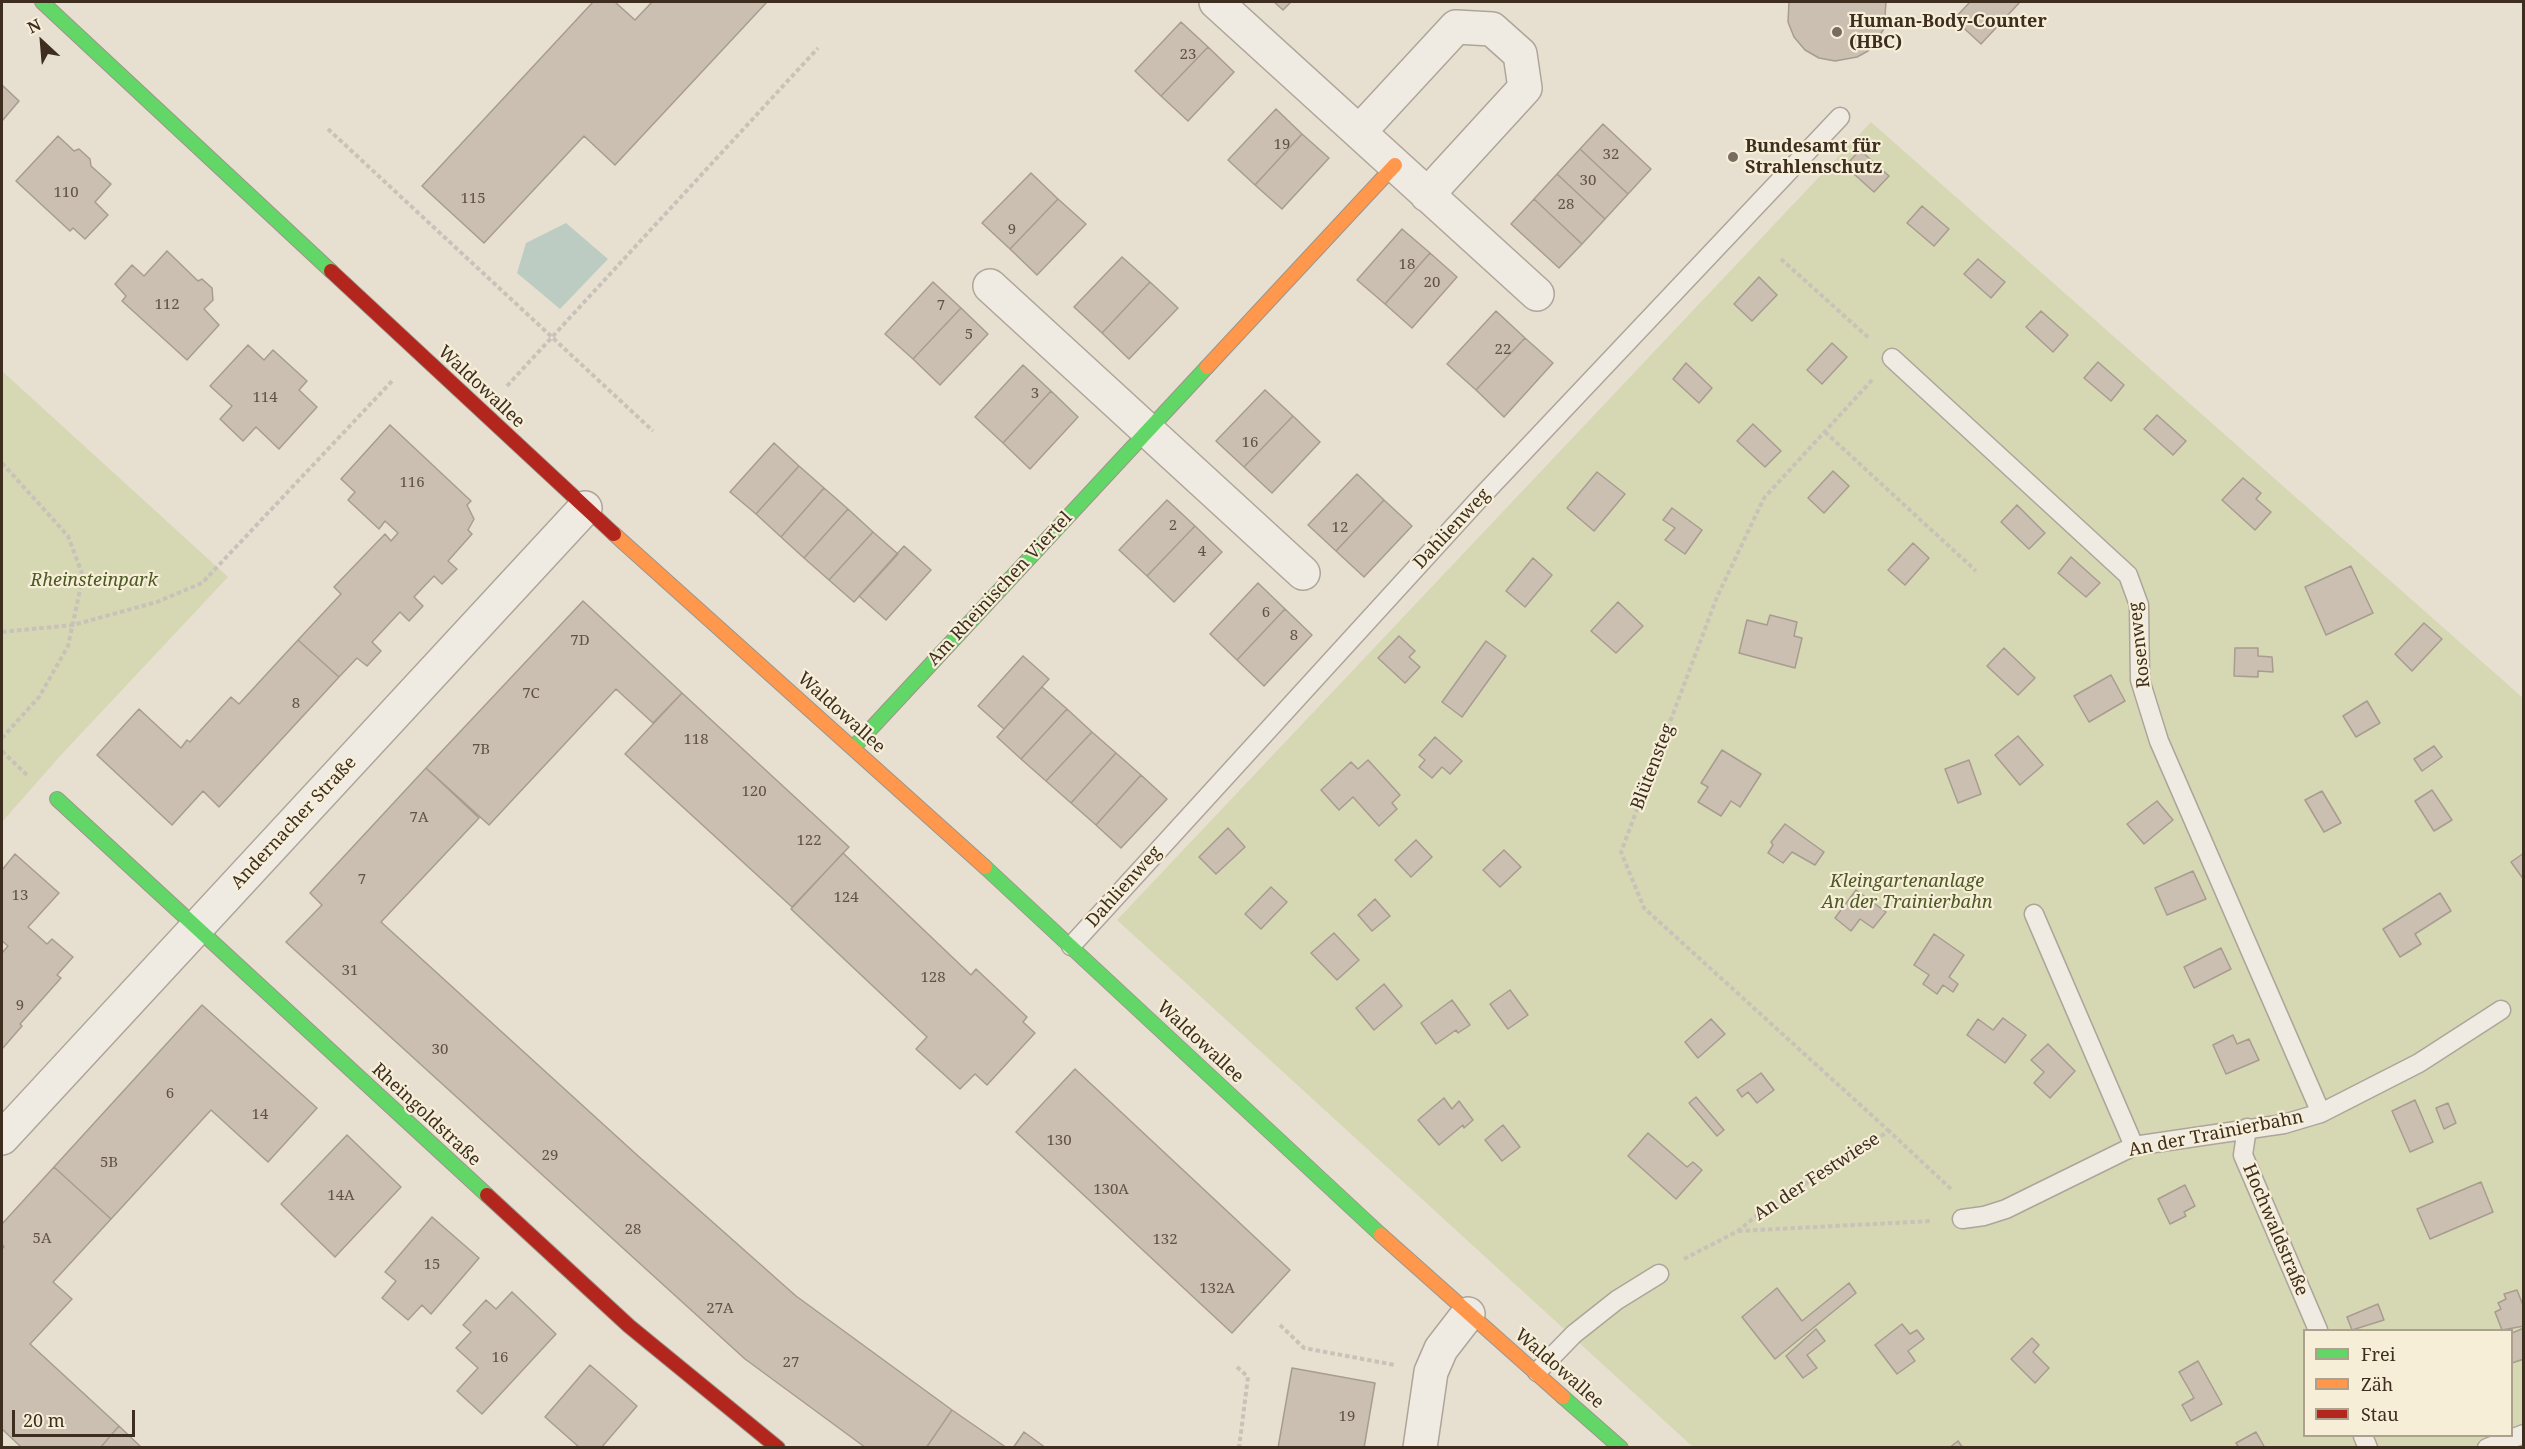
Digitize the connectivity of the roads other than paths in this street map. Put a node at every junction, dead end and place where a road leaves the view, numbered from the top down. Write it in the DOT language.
graph roads {
  1 [pos="42,2"];
  2 [pos="1216,2"];
  3 [pos="1840,117"];
  4 [pos="1359,132"];
  5 [pos="1395,165"];
  6 [pos="1427,195"];
  7 [pos="990,286"];
  8 [pos="1537,294"];
  9 [pos="1892,358"];
  10 [pos="1148,431"];
  11 [pos="585,508"];
  12 [pos="1303,573"];
  13 [pos="853,748"];
  14 [pos="57,799"];
  15 [pos="2034,914"];
  16 [pos="197,929"];
  17 [pos="1071,946"];
  18 [pos="2501,1010"];
  19 [pos="2322,1113"];
  20 [pos="2247,1128"];
  21 [pos="2,1138"];
  22 [pos="2134,1146"];
  23 [pos="1962,1219"];
  24 [pos="1659,1274"];
  25 [pos="1468,1314"];
  26 [pos="2318,1329"];
  27 [pos="1537,1372"];
  28 [pos="2523,1434"];
  29 [pos="778,1448"];
  30 [pos="1420,1448"];
  31 [pos="1621,1448"];
  32 [pos="2487,1448"];
  1 -- 11 [label="street, Waldowallee"];
  2 -- 4 [label="street"];
  3 -- 17 [label="lane, Dahlienweg"];
  4 -- 5 [label="street"];
  4 -- 6 [label="street"];
  5 -- 6 [label="street"];
  5 -- 10 [label="street, Am Rheinischen Viertel"];
  6 -- 8 [label="street"];
  7 -- 10 [label="street"];
  9 -- 19 [label="lane, Rosenweg"];
  10 -- 12 [label="street"];
  10 -- 13 [label="street, Am Rheinischen Viertel"];
  11 -- 13 [label="street, Waldowallee"];
  11 -- 16 [label="street, Andernacher Straße"];
  13 -- 17 [label="street, Waldowallee"];
  14 -- 16 [label="street, Rheingoldstraße"];
  15 -- 22 [label="lane"];
  16 -- 21 [label="street, Andernacher Straße"];
  16 -- 29 [label="street, Rheingoldstraße"];
  17 -- 25 [label="street, Waldowallee"];
  18 -- 19 [label="lane, An der Trainierbahn"];
  19 -- 20 [label="lane, An der Trainierbahn"];
  20 -- 22 [label="lane, An der Trainierbahn"];
  20 -- 26 [label="lane, Hochwaldstraße"];
  22 -- 23 [label="lane, An der Trainierbahn"];
  24 -- 27 [label="lane"];
  25 -- 27 [label="street, Waldowallee"];
  25 -- 30 [label="street"];
  27 -- 31 [label="street, Waldowallee"];
  28 -- 32 [label="lane"];
}
